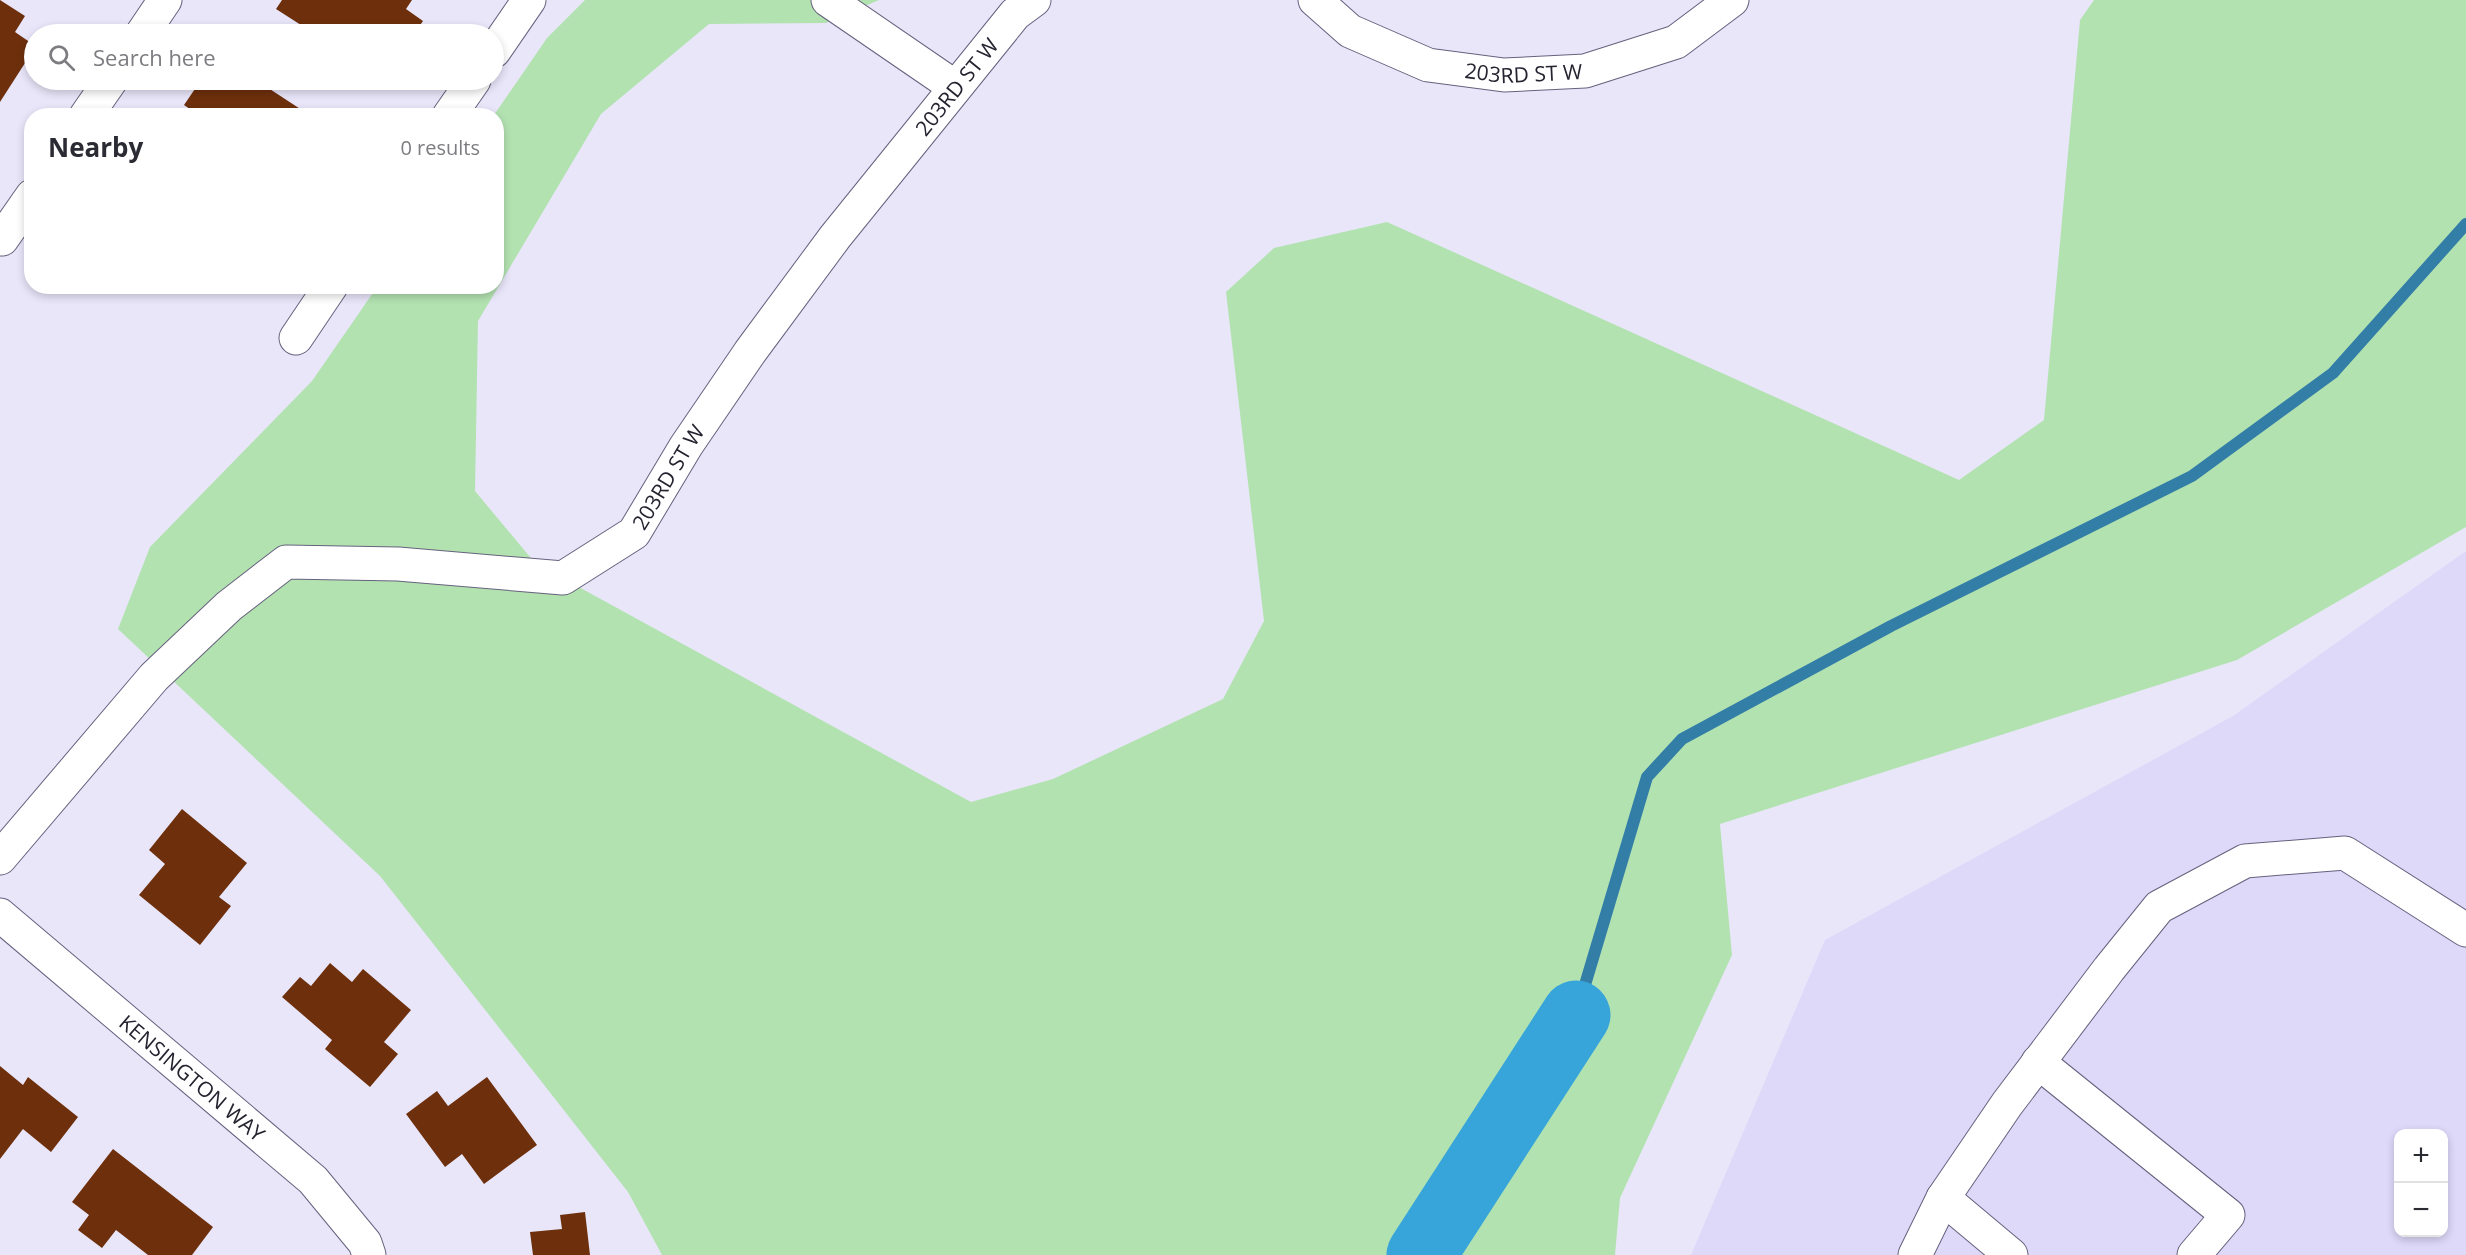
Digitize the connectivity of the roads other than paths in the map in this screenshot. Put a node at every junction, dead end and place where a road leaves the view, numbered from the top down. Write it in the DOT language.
graph roads {
  1 [pos="165,0"];
  2 [pos="529,0"];
  3 [pos="828,0"];
  4 [pos="1034,0"];
  5 [pos="1315,0"];
  6 [pos="1732,0"];
  7 [pos="149,24"];
  8 [pos="504,36"];
  9 [pos="955,87"];
  10 [pos="104,90"];
  11 [pos="467,90"];
  12 [pos="92,108"];
  13 [pos="455,108"];
  14 [pos="24,207"];
  15 [pos="2,239"];
  16 [pos="326,294"];
  17 [pos="296,338"];
  18 [pos="0,858"];
  19 [pos="0,915"];
  20 [pos="2465,927"];
  21 [pos="2038,1062"];
  22 [pos="1943,1198"];
  23 [pos="369,1255"];
  24 [pos="1915,1255"];
  25 [pos="2012,1255"];
  26 [pos="2194,1255"];
  1 -- 7 [label="street"];
  2 -- 8 [label="street"];
  3 -- 9 [label="street"];
  4 -- 9 [label="street, 203RD ST W"];
  5 -- 6 [label="street, 203RD ST W"];
  9 -- 18 [label="street, 203RD ST W"];
  10 -- 12 [label="street"];
  11 -- 13 [label="street"];
  14 -- 15 [label="street"];
  16 -- 17 [label="street"];
  19 -- 23 [label="street, KENSINGTON WAY"];
  20 -- 21 [label="street"];
  21 -- 22 [label="street"];
  21 -- 26 [label="street"];
  22 -- 24 [label="street"];
  22 -- 25 [label="street"];
}
